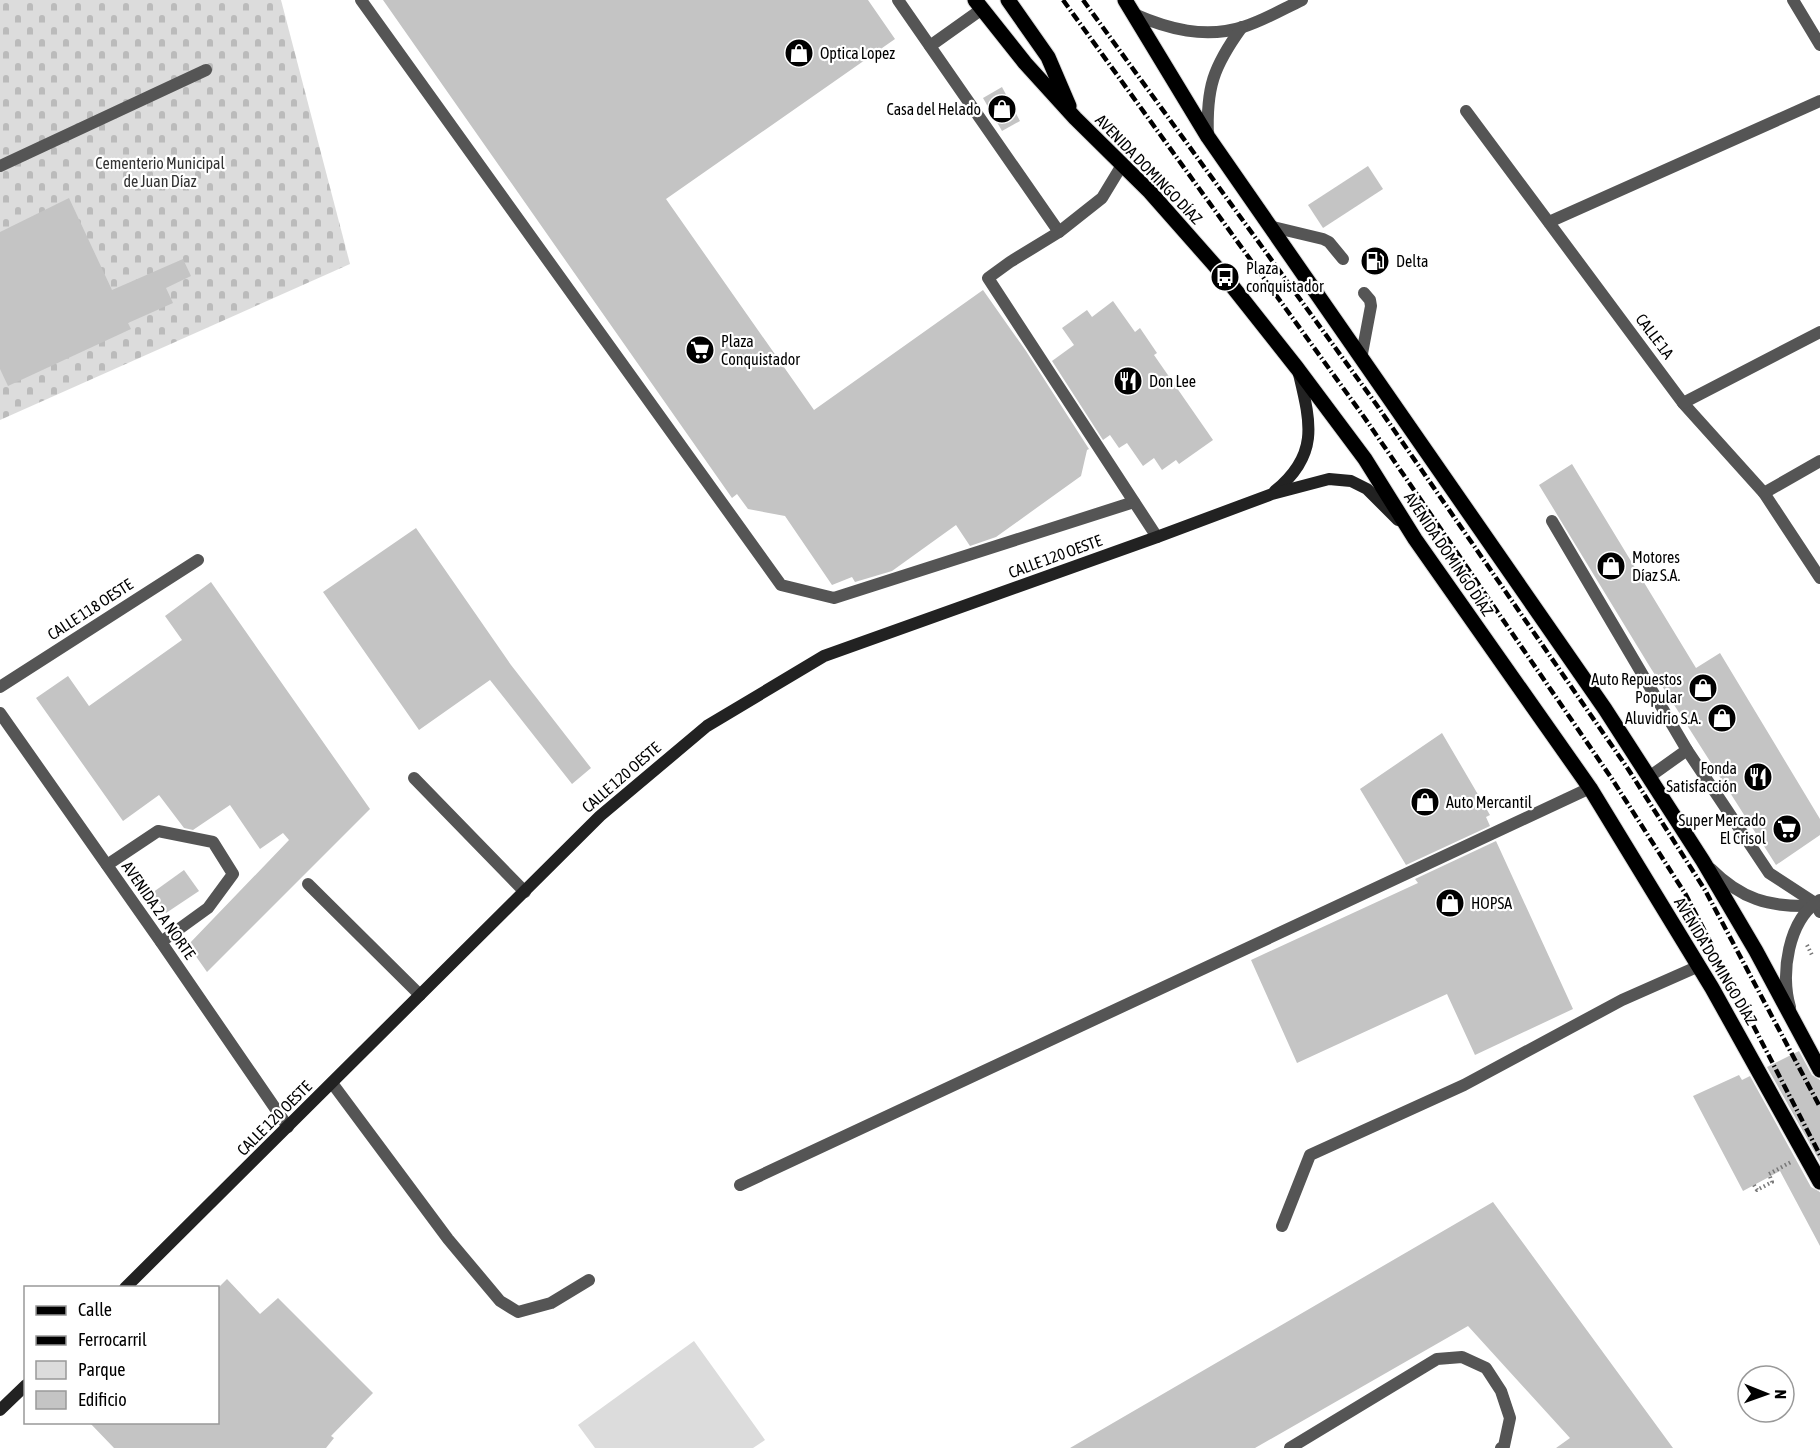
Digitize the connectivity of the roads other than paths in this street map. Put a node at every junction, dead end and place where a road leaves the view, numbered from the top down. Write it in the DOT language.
graph roads {
  1 [pos="362,0"];
  2 [pos="898,0"];
  3 [pos="1008,0"];
  4 [pos="1120,0"];
  5 [pos="1125,0"];
  6 [pos="1302,0"];
  7 [pos="1793,0"];
  8 [pos="978,4"];
  9 [pos="1134,14"];
  10 [pos="1242,27"];
  11 [pos="1820,45"];
  12 [pos="930,46"];
  13 [pos="206,70"];
  14 [pos="1820,101"];
  15 [pos="1466,111"];
  16 [pos="1075,118"];
  17 [pos="1208,137"];
  18 [pos="1122,165"];
  19 [pos="0,166"];
  20 [pos="1549,222"];
  21 [pos="1269,226"];
  22 [pos="1059,232"];
  23 [pos="1343,259"];
  24 [pos="1364,293"];
  25 [pos="1820,332"];
  26 [pos="1361,359"];
  27 [pos="1297,368"];
  28 [pos="1683,403"];
  29 [pos="1820,460"];
  30 [pos="1272,494"];
  31 [pos="1764,494"];
  32 [pos="1134,502"];
  33 [pos="1552,521"];
  34 [pos="1157,537"];
  35 [pos="1415,539"];
  36 [pos="198,560"];
  37 [pos="1820,578"];
  38 [pos="0,687"];
  39 [pos="0,713"];
  40 [pos="1687,750"];
  41 [pos="1649,777"];
  42 [pos="414,778"];
  43 [pos="1590,788"];
  44 [pos="1703,861"];
  45 [pos="107,865"];
  46 [pos="308,884"];
  47 [pos="525,892"];
  48 [pos="1816,906"];
  49 [pos="161,942"];
  50 [pos="1699,966"];
  51 [pos="420,995"];
  52 [pos="1794,1023"];
  53 [pos="1820,1070"];
  54 [pos="332,1083"];
  55 [pos="288,1127"];
  56 [pos="1820,1182"];
  57 [pos="740,1185"];
  58 [pos="1282,1226"];
  59 [pos="589,1280"];
  60 [pos="126,1286"];
  61 [pos="24,1387"];
  62 [pos="0,1410"];
  63 [pos="1290,1448"];
  64 [pos="1502,1448"];
  1 -- 32 [label="street"];
  2 -- 12 [label="street"];
  3 -- 16 [label="main road"];
  4 -- 9 [label="main road"];
  5 -- 9 [label="main road"];
  6 -- 10 [label="street"];
  7 -- 11 [label="street"];
  8 -- 12 [label="street"];
  8 -- 16 [label="main road, AVENIDA DOMINGO DÍAZ"];
  9 -- 10 [label="street"];
  9 -- 17 [label="main road"];
  10 -- 17 [label="street"];
  12 -- 22 [label="street"];
  13 -- 19 [label="street"];
  14 -- 20 [label="street"];
  15 -- 20 [label="street, CALLE 1A"];
  16 -- 18 [label="main road, AVENIDA DOMINGO DÍAZ"];
  17 -- 21 [label="main road"];
  18 -- 22 [label="street"];
  18 -- 27 [label="main road, AVENIDA DOMINGO DÍAZ"];
  20 -- 28 [label="street, CALLE 1A"];
  21 -- 23 [label="street"];
  21 -- 26 [label="main road"];
  22 -- 32 [label="street"];
  24 -- 26 [label="street"];
  25 -- 28 [label="street"];
  26 -- 41 [label="main road"];
  27 -- 30 [label="street, CALLE 120 OESTE"];
  27 -- 35 [label="main road, AVENIDA DOMINGO DÍAZ"];
  28 -- 31 [label="street, CALLE 1A"];
  29 -- 31 [label="street"];
  30 -- 34 [label="street, CALLE 120 OESTE"];
  30 -- 35 [label="street, CALLE 120 OESTE"];
  31 -- 37 [label="street, CALLE 1A"];
  32 -- 34 [label="street"];
  33 -- 40 [label="street"];
  34 -- 47 [label="street, CALLE 120 OESTE"];
  35 -- 43 [label="main road, AVENIDA DOMINGO DÍAZ"];
  36 -- 38 [label="street, CALLE 118 OESTE"];
  39 -- 45 [label="street, AVENIDA 2 A NORTE"];
  40 -- 41 [label="street"];
  40 -- 48 [label="street"];
  41 -- 44 [label="main road"];
  42 -- 47 [label="street"];
  43 -- 50 [label="main road, AVENIDA DOMINGO DÍAZ"];
  43 -- 57 [label="street"];
  44 -- 48 [label="street"];
  44 -- 52 [label="main road"];
  45 -- 49 [label="street, AVENIDA 2 A NORTE"];
  45 -- 49 [label="street"];
  46 -- 51 [label="street"];
  47 -- 51 [label="street, CALLE 120 OESTE"];
  48 -- 52 [label="street"];
  49 -- 55 [label="street, AVENIDA 2 A NORTE"];
  50 -- 56 [label="main road, AVENIDA DOMINGO DÍAZ"];
  50 -- 58 [label="street"];
  51 -- 54 [label="street, CALLE 120 OESTE"];
  52 -- 53 [label="main road"];
  54 -- 55 [label="street, CALLE 120 OESTE"];
  54 -- 59 [label="street"];
  55 -- 60 [label="street, CALLE 120 OESTE"];
  61 -- 62 [label="street"];
  63 -- 64 [label="street"];
}
